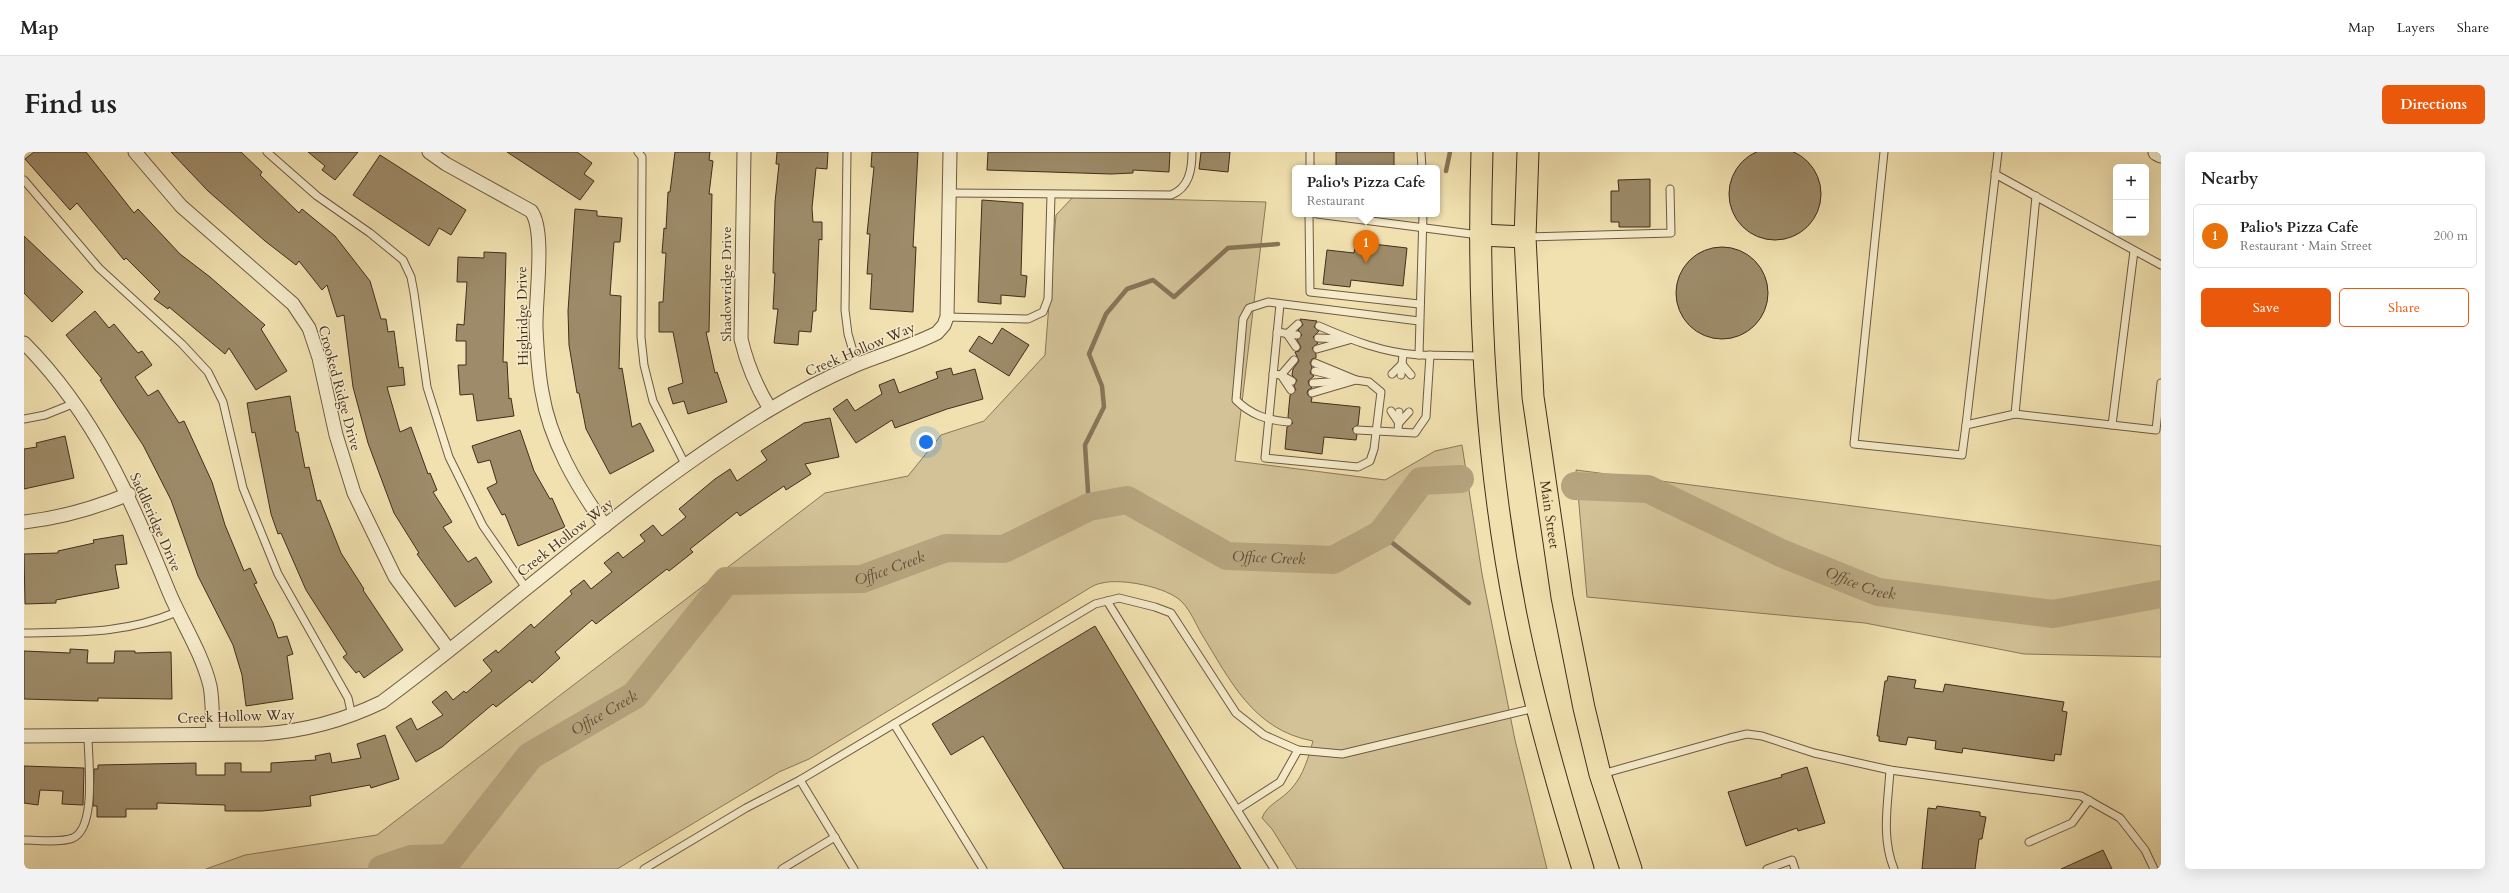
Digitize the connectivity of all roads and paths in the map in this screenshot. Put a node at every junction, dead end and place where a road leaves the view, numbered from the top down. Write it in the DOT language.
graph roads {
  1 [pos="135,152"];
  2 [pos="267,152"];
  3 [pos="429,152"];
  4 [pos="638,152"];
  5 [pos="744,152"];
  6 [pos="847,152"];
  7 [pos="950,152"];
  8 [pos="1192,152"];
  9 [pos="1310,152"];
  10 [pos="1421,152"];
  11 [pos="1482,152"];
  12 [pos="1528,152"];
  13 [pos="1884,152"];
  14 [pos="1998,152"];
  15 [pos="2158,152"];
  16 [pos="2161,154"];
  17 [pos="1310,165"];
  18 [pos="1422,165"];
  19 [pos="1995,174"];
  20 [pos="24,180"];
  21 [pos="1670,189"];
  22 [pos="949,193"];
  23 [pos="1051,195"];
  24 [pos="2036,196"];
  25 [pos="1309,217"];
  26 [pos="1340,217"];
  27 [pos="1423,217"];
  28 [pos="1423,228"];
  29 [pos="1480,235"];
  30 [pos="1525,238"];
  31 [pos="2134,251"];
  32 [pos="2161,265"];
  33 [pos="1280,304"];
  34 [pos="1419,304"];
  35 [pos="947,317"];
  36 [pos="1419,321"];
  37 [pos="1298,324"];
  38 [pos="1319,326"];
  39 [pos="1277,332"];
  40 [pos="1287,334"];
  41 [pos="1297,335"];
  42 [pos="1318,338"];
  43 [pos="1349,340"];
  44 [pos="24,343"];
  45 [pos="1296,347"];
  46 [pos="1317,349"];
  47 [pos="1403,354"];
  48 [pos="1419,355"];
  49 [pos="1430,355"];
  50 [pos="1485,356"];
  51 [pos="1294,360"];
  52 [pos="1315,363"];
  53 [pos="1402,364"];
  54 [pos="857,365"];
  55 [pos="1293,369"];
  56 [pos="1314,371"];
  57 [pos="1273,374"];
  58 [pos="1392,374"];
  59 [pos="1281,375"];
  60 [pos="1401,375"];
  61 [pos="1411,375"];
  62 [pos="1356,380"];
  63 [pos="1292,381"];
  64 [pos="1313,383"];
  65 [pos="2161,383"];
  66 [pos="1291,390"];
  67 [pos="1312,393"];
  68 [pos="74,403"];
  69 [pos="770,409"];
  70 [pos="1391,411"];
  71 [pos="1399,412"];
  72 [pos="1409,412"];
  73 [pos="2015,414"];
  74 [pos="24,419"];
  75 [pos="1268,420"];
  76 [pos="1288,422"];
  77 [pos="1399,423"];
  78 [pos="1966,425"];
  79 [pos="2112,425"];
  80 [pos="1357,430"];
  81 [pos="2159,430"];
  82 [pos="1376,431"];
  83 [pos="1398,432"];
  84 [pos="685,464"];
  85 [pos="129,494"];
  86 [pos="24,522"];
  87 [pos="605,526"];
  88 [pos="526,588"];
  89 [pos="1107,601"];
  90 [pos="177,612"];
  91 [pos="24,633"];
  92 [pos="449,650"];
  93 [pos="1538,708"];
  94 [pos="352,716"];
  95 [pos="894,724"];
  96 [pos="213,734"];
  97 [pos="24,736"];
  98 [pos="88,736"];
  99 [pos="1298,750"];
  100 [pos="1890,770"];
  101 [pos="1600,774"];
  102 [pos="800,780"];
  103 [pos="2088,800"];
  104 [pos="1238,809"];
  105 [pos="835,837"];
  106 [pos="24,840"];
  107 [pos="2029,842"];
  108 [pos="644,869"];
  109 [pos="782,869"];
  110 [pos="854,869"];
  111 [pos="983,869"];
  112 [pos="1274,869"];
  113 [pos="1583,869"];
  114 [pos="1631,869"];
  115 [pos="1768,869"];
  116 [pos="1795,869"];
  117 [pos="1894,869"];
  118 [pos="2154,869"];
  1 -- 92 [label="street, Crooked Ridge Drive"];
  2 -- 88 [label="lane"];
  3 -- 87 [label="street, Highridge Drive"];
  4 -- 84 [label="lane"];
  5 -- 69 [label="street, Shadowridge Drive"];
  6 -- 54 [label="lane"];
  7 -- 22 [label="street"];
  8 -- 23 [label="lane"];
  9 -- 17 [label="lane"];
  10 -- 18 [label="lane"];
  11 -- 29 [label="main road"];
  12 -- 30 [label="main road, Main Street"];
  13 -- 78 [label="lane"];
  14 -- 19 [label="lane"];
  15 -- 16 [label="street"];
  19 -- 24 [label="lane"];
  19 -- 78 [label="lane"];
  20 -- 94 [label="lane"];
  21 -- 30 [label="lane"];
  22 -- 23 [label="lane"];
  22 -- 35 [label="street"];
  23 -- 35 [label="lane"];
  24 -- 31 [label="lane"];
  24 -- 73 [label="lane"];
  25 -- 34 [label="lane"];
  26 -- 28 [label="lane"];
  27 -- 28 [label="lane"];
  28 -- 29 [label="lane"];
  28 -- 34 [label="lane"];
  29 -- 30 [label="main road"];
  29 -- 50 [label="main road"];
  30 -- 101 [label="main road, Main Street"];
  31 -- 32 [label="lane"];
  31 -- 79 [label="lane"];
  33 -- 36 [label="lane"];
  33 -- 39 [label="lane"];
  33 -- 75 [label="lane"];
  34 -- 36 [label="lane"];
  35 -- 54 [label="street, Creek Hollow Way"];
  36 -- 48 [label="lane"];
  37 -- 40 [label="lane"];
  38 -- 43 [label="lane"];
  39 -- 40 [label="lane"];
  39 -- 57 [label="lane"];
  40 -- 41 [label="lane"];
  40 -- 45 [label="lane"];
  42 -- 43 [label="lane"];
  43 -- 46 [label="lane"];
  43 -- 47 [label="lane"];
  44 -- 68 [label="street, Saddleridge Drive"];
  47 -- 48 [label="lane"];
  47 -- 53 [label="lane"];
  48 -- 49 [label="lane"];
  49 -- 50 [label="lane"];
  49 -- 83 [label="lane"];
  50 -- 93 [label="main road"];
  51 -- 59 [label="lane"];
  52 -- 62 [label="lane"];
  53 -- 58 [label="lane"];
  53 -- 60 [label="lane"];
  53 -- 61 [label="lane"];
  54 -- 69 [label="street, Creek Hollow Way"];
  55 -- 59 [label="lane"];
  56 -- 62 [label="lane"];
  57 -- 59 [label="lane"];
  57 -- 75 [label="lane"];
  59 -- 63 [label="lane"];
  59 -- 66 [label="lane"];
  62 -- 64 [label="lane"];
  62 -- 67 [label="lane"];
  62 -- 82 [label="lane"];
  65 -- 81 [label="lane"];
  68 -- 74 [label="lane"];
  68 -- 85 [label="street, Saddleridge Drive"];
  69 -- 84 [label="street, Creek Hollow Way"];
  70 -- 77 [label="lane"];
  71 -- 77 [label="lane"];
  72 -- 77 [label="lane"];
  73 -- 78 [label="lane"];
  73 -- 79 [label="lane"];
  75 -- 76 [label="lane"];
  75 -- 82 [label="lane"];
  77 -- 83 [label="lane"];
  79 -- 81 [label="lane"];
  80 -- 82 [label="lane"];
  82 -- 83 [label="lane"];
  84 -- 87 [label="street, Creek Hollow Way"];
  85 -- 86 [label="street"];
  85 -- 90 [label="street, Saddleridge Drive"];
  87 -- 88 [label="street, Creek Hollow Way"];
  88 -- 92 [label="street, Creek Hollow Way"];
  89 -- 95 [label="lane"];
  89 -- 99 [label="lane"];
  89 -- 104 [label="lane"];
  90 -- 91 [label="lane"];
  90 -- 96 [label="street, Saddleridge Drive"];
  92 -- 94 [label="street, Creek Hollow Way"];
  93 -- 99 [label="lane"];
  93 -- 113 [label="main road"];
  94 -- 96 [label="street, Creek Hollow Way"];
  95 -- 102 [label="lane"];
  95 -- 111 [label="lane"];
  96 -- 98 [label="street, Creek Hollow Way"];
  97 -- 98 [label="street, Creek Hollow Way"];
  98 -- 106 [label="lane"];
  99 -- 104 [label="lane"];
  100 -- 101 [label="lane"];
  100 -- 103 [label="lane"];
  100 -- 117 [label="lane"];
  101 -- 114 [label="main road, Main Street"];
  102 -- 105 [label="lane"];
  102 -- 108 [label="lane"];
  103 -- 107 [label="lane"];
  103 -- 118 [label="lane"];
  104 -- 112 [label="lane"];
  105 -- 109 [label="lane"];
  105 -- 110 [label="lane"];
  115 -- 116 [label="lane"];
}
